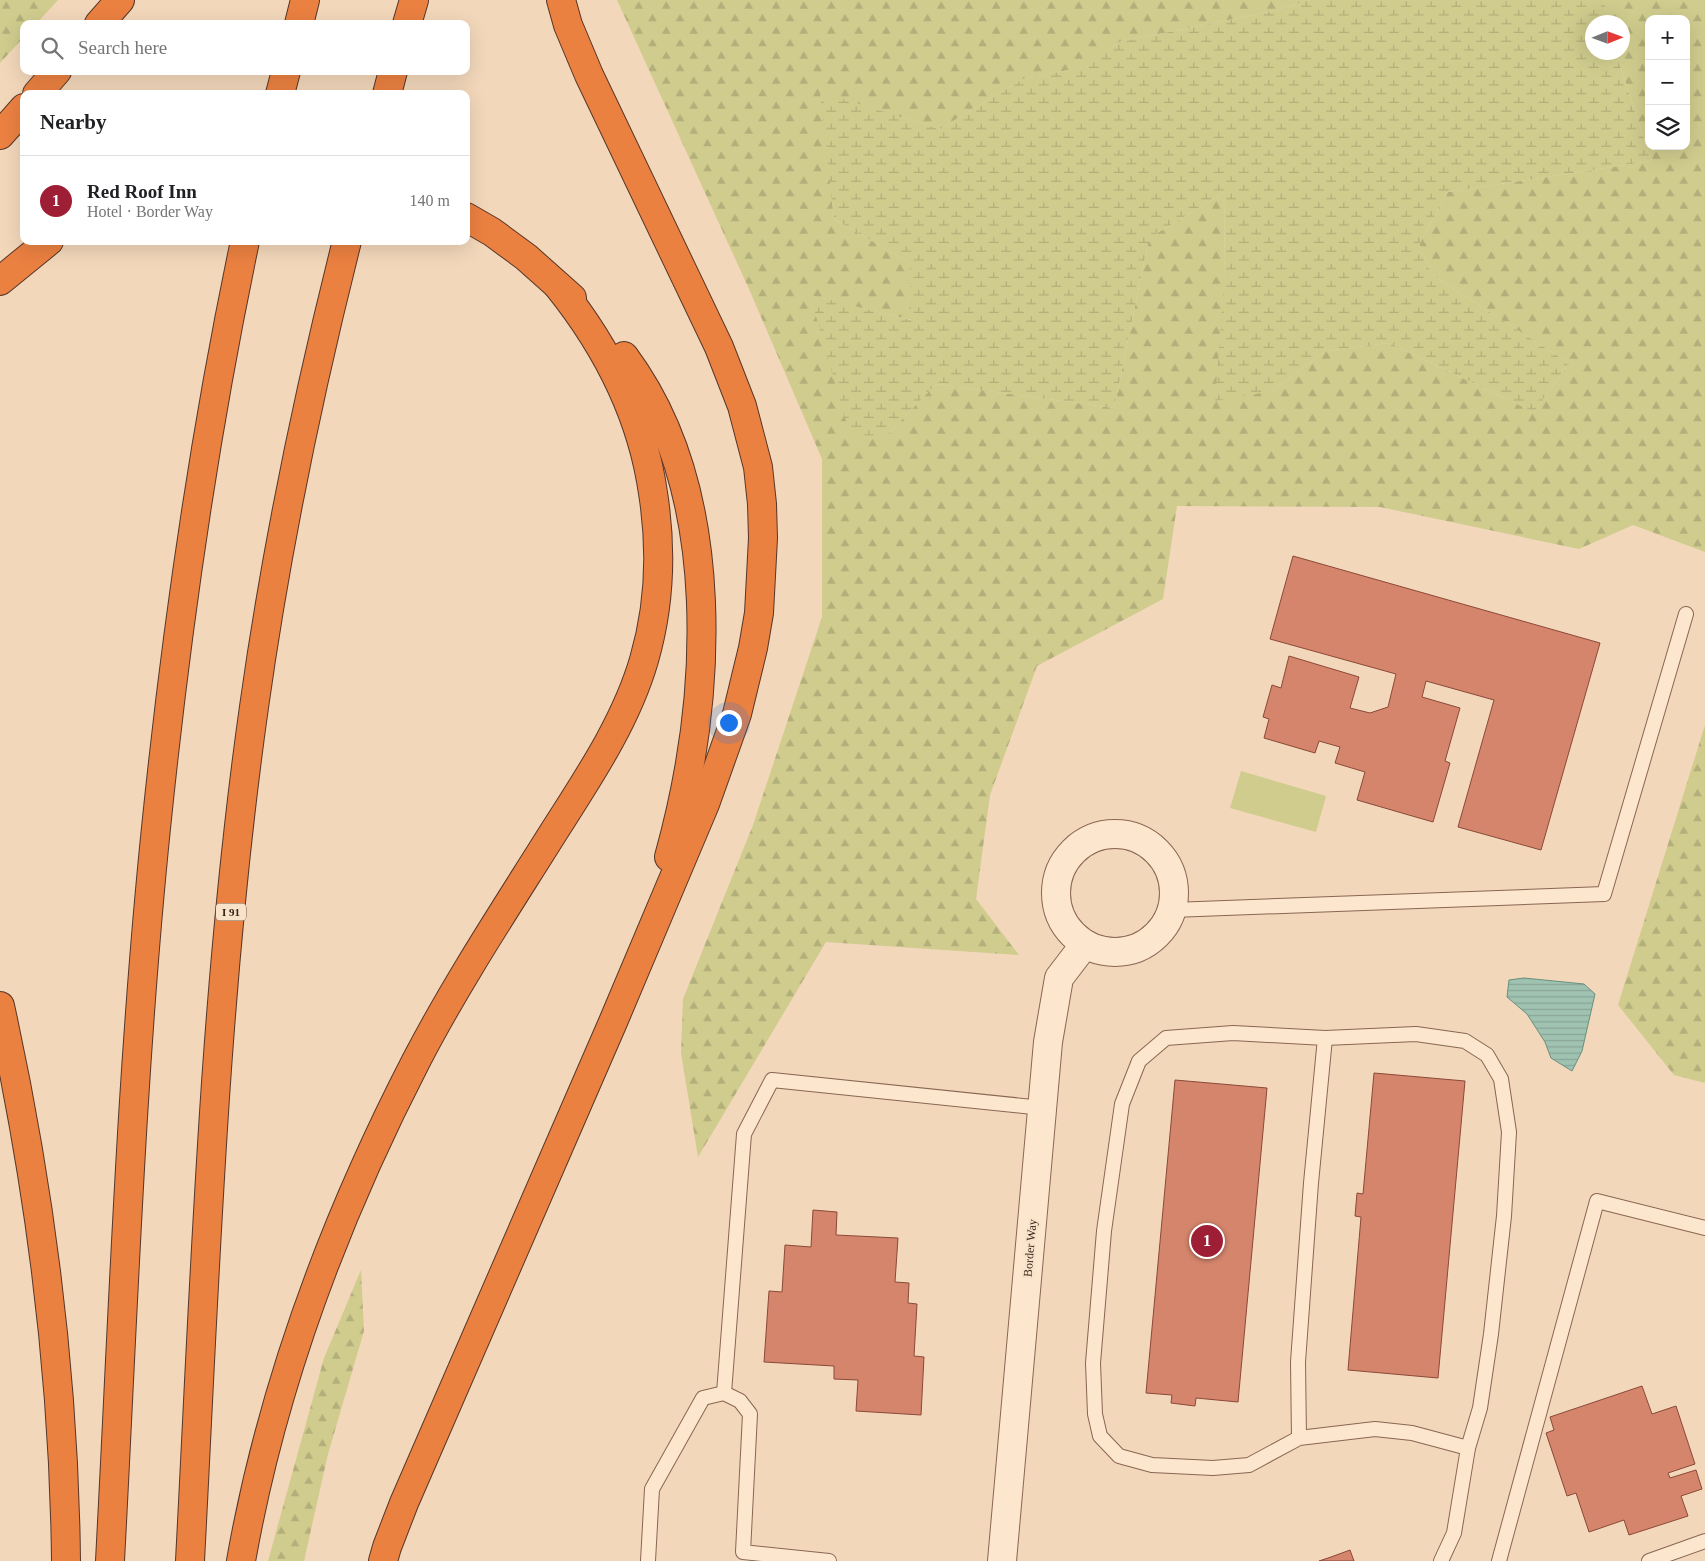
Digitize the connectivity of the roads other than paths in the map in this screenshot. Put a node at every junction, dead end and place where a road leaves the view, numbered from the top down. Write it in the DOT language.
graph roads {
  1 [pos="120,0"];
  2 [pos="306,0"];
  3 [pos="414,0"];
  4 [pos="560,0"];
  5 [pos="102,20"];
  6 [pos="300,20"];
  7 [pos="408,20"];
  8 [pos="53,75"];
  9 [pos="392,75"];
  10 [pos="39,90"];
  11 [pos="387,90"];
  12 [pos="20,112"];
  13 [pos="0,135"];
  14 [pos="470,218"];
  15 [pos="44,245"];
  16 [pos="244,245"];
  17 [pos="346,245"];
  18 [pos="0,281"];
  19 [pos="558,286"];
  20 [pos="1686,614"];
  21 [pos="1172,910"];
  22 [pos="1085,944"];
  23 [pos="0,1006"];
  24 [pos="613,1022"];
  25 [pos="1325,1038"];
  26 [pos="1043,1108"];
  27 [pos="1705,1228"];
  28 [pos="724,1393"];
  29 [pos="1299,1438"];
  30 [pos="1468,1448"];
  31 [pos="1705,1541"];
  32 [pos="66,1561"];
  33 [pos="110,1561"];
  34 [pos="190,1561"];
  35 [pos="241,1561"];
  36 [pos="383,1561"];
  37 [pos="648,1561"];
  38 [pos="829,1561"];
  39 [pos="1002,1561"];
  40 [pos="1441,1561"];
  41 [pos="1499,1561"];
  42 [pos="1649,1561"];
  1 -- 5 [label="highway"];
  2 -- 6 [label="highway"];
  3 -- 7 [label="highway"];
  4 -- 24 [label="highway"];
  8 -- 10 [label="highway"];
  9 -- 11 [label="highway"];
  12 -- 13 [label="highway"];
  14 -- 19 [label="highway"];
  15 -- 18 [label="highway"];
  16 -- 33 [label="highway"];
  17 -- 34 [label="highway, I 91"];
  19 -- 24 [label="highway"];
  19 -- 35 [label="highway"];
  20 -- 21 [label="lane"];
  21 -- 22 [label="street"];
  21 -- 22 [label="street"];
  22 -- 26 [label="street, Border Way"];
  23 -- 32 [label="highway"];
  24 -- 36 [label="highway"];
  25 -- 29 [label="lane"];
  25 -- 29 [label="lane"];
  25 -- 30 [label="lane"];
  26 -- 28 [label="lane"];
  26 -- 39 [label="street, Border Way"];
  27 -- 41 [label="lane"];
  28 -- 37 [label="lane"];
  28 -- 38 [label="lane"];
  29 -- 30 [label="lane"];
  30 -- 40 [label="lane"];
  31 -- 42 [label="lane"];
}
